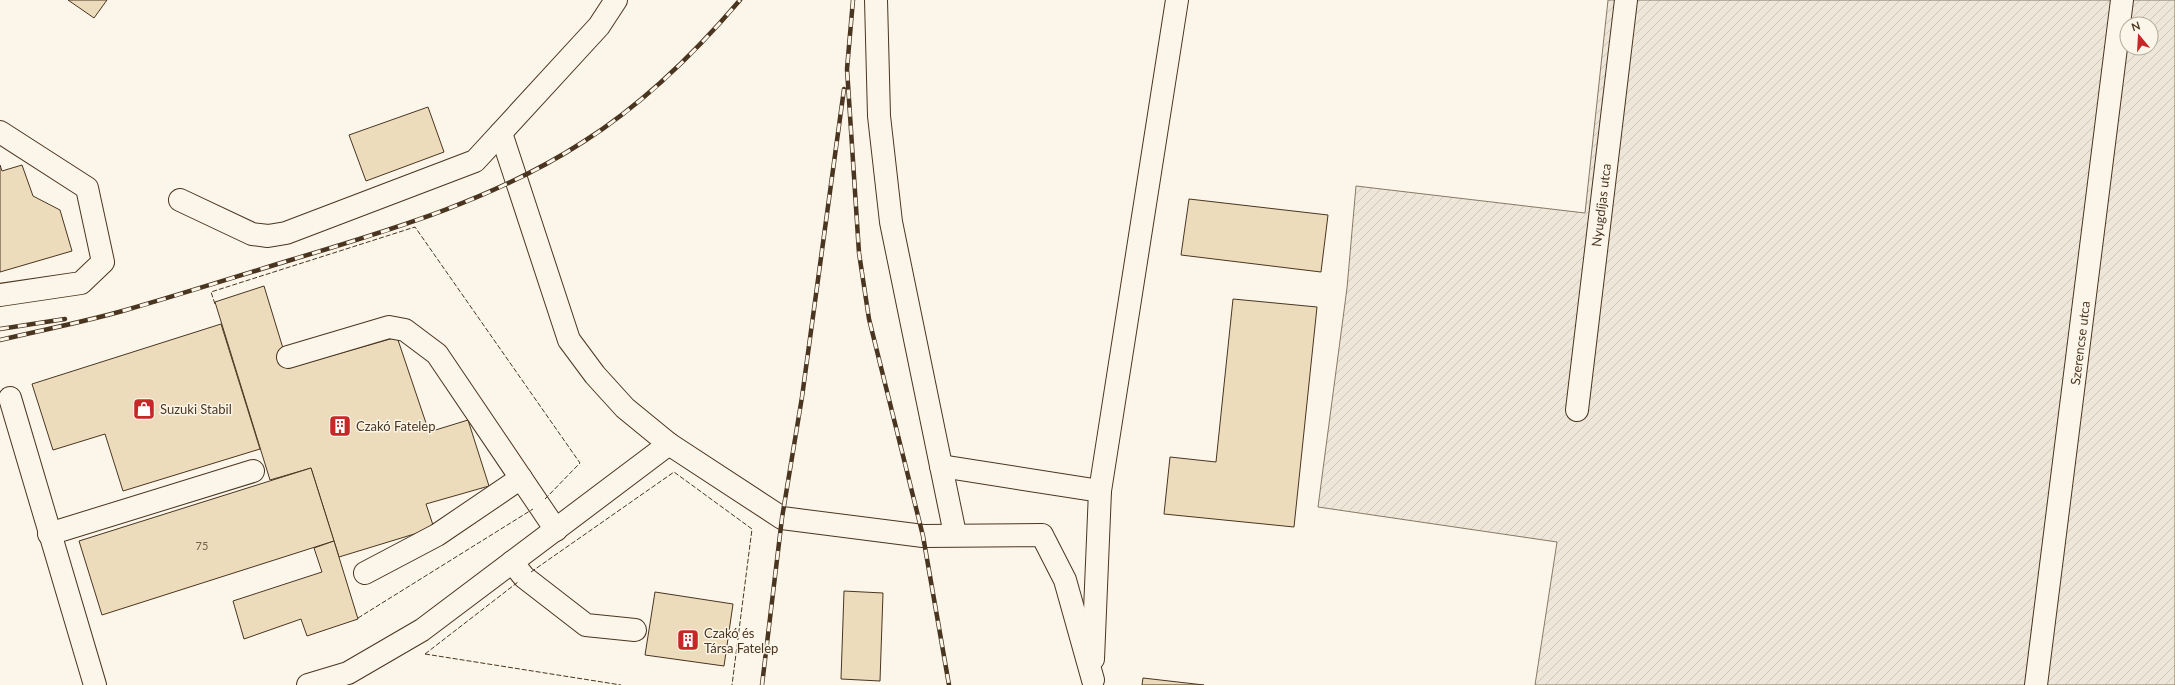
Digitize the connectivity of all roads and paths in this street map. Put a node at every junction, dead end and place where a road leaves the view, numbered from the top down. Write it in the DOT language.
graph roads {
  1 [pos="616,0"];
  2 [pos="876,0"];
  3 [pos="1177,0"];
  4 [pos="1626,0"];
  5 [pos="2122,0"];
  6 [pos="0,132"];
  7 [pos="501,133"];
  8 [pos="180,200"];
  9 [pos="0,295"];
  10 [pos="288,357"];
  11 [pos="10,398"];
  12 [pos="1577,410"];
  13 [pos="669,444"];
  14 [pos="941,466"];
  15 [pos="253,471"];
  16 [pos="521,478"];
  17 [pos="1100,491"];
  18 [pos="556,530"];
  19 [pos="49,534"];
  20 [pos="955,534"];
  21 [pos="512,562"];
  22 [pos="365,572"];
  23 [pos="635,630"];
  24 [pos="347,679"];
  25 [pos="1092,682"];
  26 [pos="95,685"];
  27 [pos="308,685"];
  28 [pos="2036,685"];
  1 -- 7 [label="street"];
  2 -- 14 [label="street"];
  3 -- 17 [label="street"];
  4 -- 12 [label="street, Nyugdíjas utca"];
  5 -- 28 [label="street, Szerencse utca"];
  6 -- 9 [label="street"];
  7 -- 8 [label="street"];
  7 -- 13 [label="street"];
  10 -- 16 [label="street"];
  11 -- 19 [label="street"];
  13 -- 18 [label="street"];
  13 -- 20 [label="street"];
  14 -- 17 [label="street"];
  14 -- 20 [label="street"];
  15 -- 19 [label="street"];
  16 -- 18 [label="street"];
  16 -- 22 [label="street"];
  17 -- 25 [label="street"];
  18 -- 21 [label="street"];
  19 -- 26 [label="street"];
  20 -- 25 [label="street"];
  21 -- 23 [label="street"];
  21 -- 24 [label="street"];
  24 -- 27 [label="street"];
}
